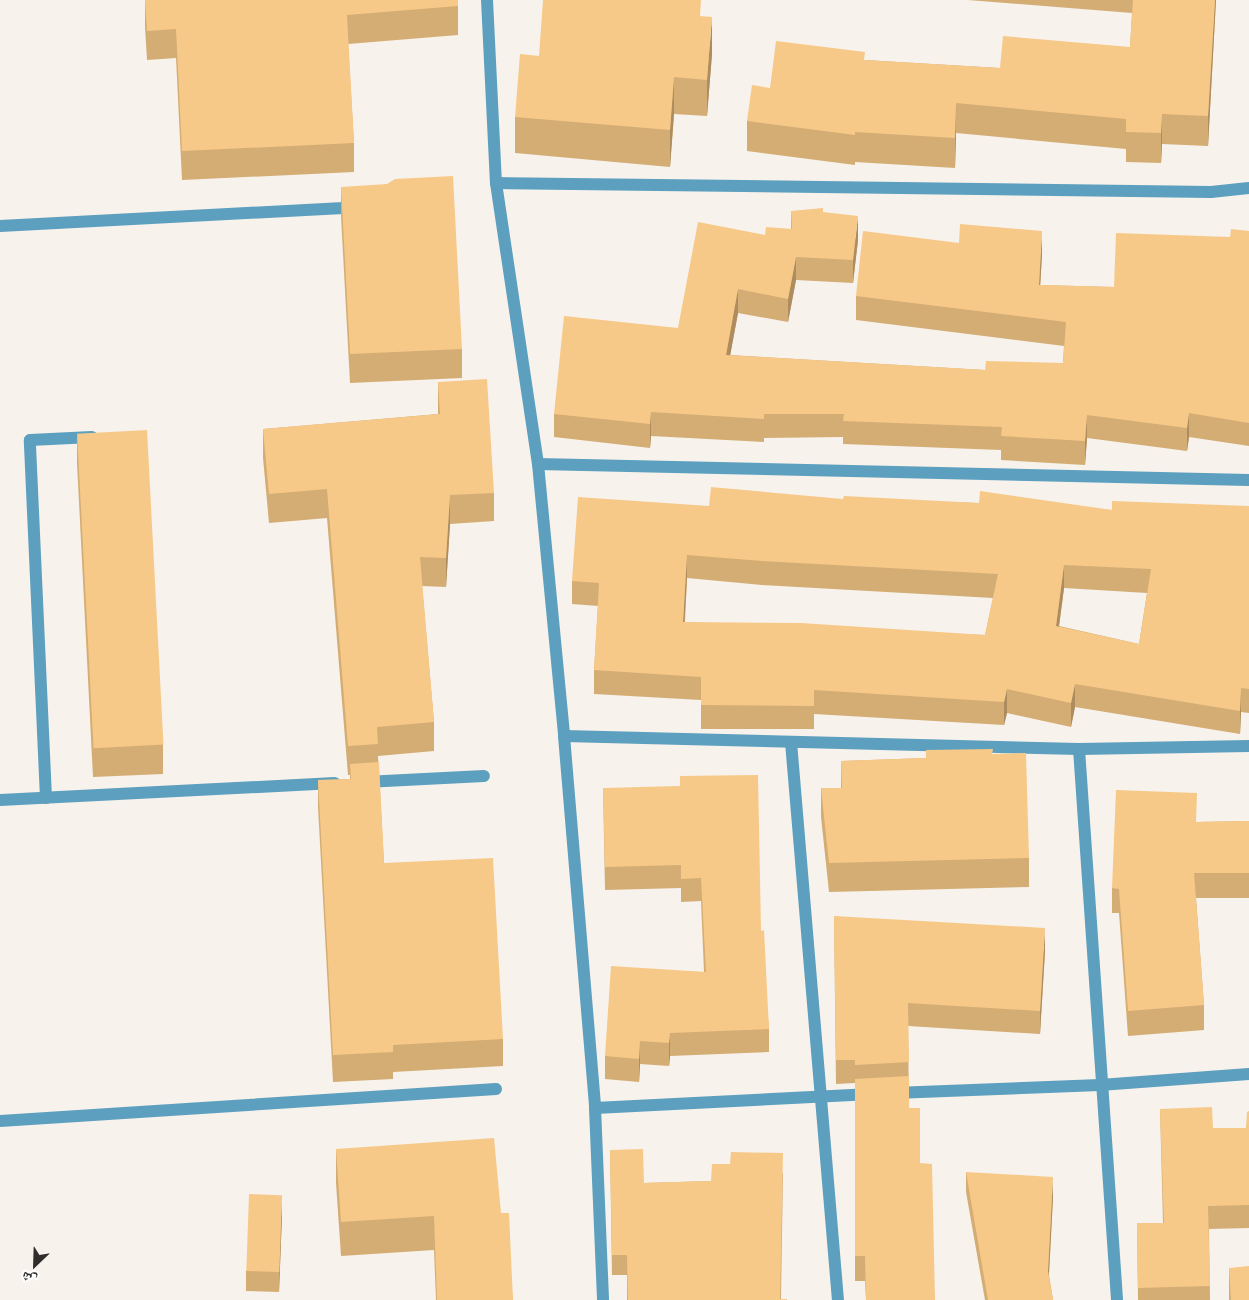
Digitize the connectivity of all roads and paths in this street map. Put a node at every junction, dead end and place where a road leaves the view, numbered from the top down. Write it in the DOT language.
graph roads {
  1 [pos="487,0"];
  2 [pos="496,183"];
  3 [pos="1249,188"];
  4 [pos="368,206"];
  5 [pos="0,226"];
  6 [pos="105,436"];
  7 [pos="538,464"];
  8 [pos="1249,480"];
  9 [pos="564,736"];
  10 [pos="791,742"];
  11 [pos="1249,746"];
  12 [pos="1079,749"];
  13 [pos="484,776"];
  14 [pos="46,798"];
  15 [pos="0,800"];
  16 [pos="1249,1074"];
  17 [pos="1100,1085"];
  18 [pos="496,1089"];
  19 [pos="821,1096"];
  20 [pos="595,1108"];
  21 [pos="0,1121"];
  22 [pos="603,1300"];
  23 [pos="838,1300"];
  24 [pos="1117,1300"];
  1 -- 2 [label="street"];
  2 -- 3 [label="street"];
  2 -- 7 [label="street"];
  4 -- 5 [label="street"];
  6 -- 14 [label="street"];
  7 -- 8 [label="street"];
  7 -- 9 [label="street"];
  9 -- 10 [label="street"];
  9 -- 20 [label="street"];
  10 -- 12 [label="street"];
  10 -- 19 [label="street"];
  11 -- 12 [label="street"];
  12 -- 17 [label="street"];
  13 -- 14 [label="street"];
  14 -- 15 [label="street"];
  16 -- 17 [label="street"];
  17 -- 19 [label="street"];
  17 -- 24 [label="street"];
  18 -- 21 [label="street"];
  19 -- 20 [label="street"];
  19 -- 23 [label="street"];
  20 -- 22 [label="street"];
}
